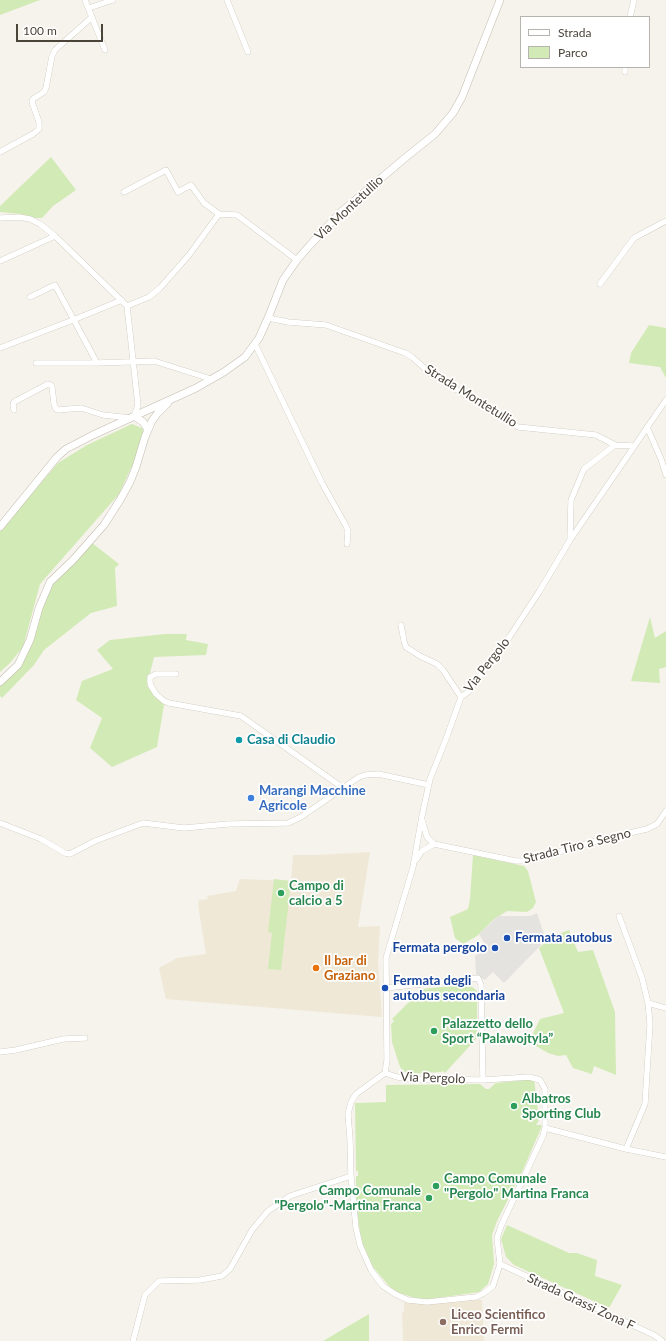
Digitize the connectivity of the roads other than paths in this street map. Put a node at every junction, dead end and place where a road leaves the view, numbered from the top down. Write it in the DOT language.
graph roads {
  1 [pos="85,0"];
  2 [pos="113,0"];
  3 [pos="227,0"];
  4 [pos="500,0"];
  5 [pos="634,0"];
  6 [pos="89,8"];
  7 [pos="630,16"];
  8 [pos="92,17"];
  9 [pos="106,50"];
  10 [pos="248,52"];
  11 [pos="0,152"];
  12 [pos="124,192"];
  13 [pos="219,214"];
  14 [pos="0,218"];
  15 [pos="666,220"];
  16 [pos="54,236"];
  17 [pos="297,260"];
  18 [pos="0,261"];
  19 [pos="600,284"];
  20 [pos="30,296"];
  21 [pos="122,300"];
  22 [pos="127,306"];
  23 [pos="268,318"];
  24 [pos="73,320"];
  25 [pos="255,344"];
  26 [pos="0,348"];
  27 [pos="134,362"];
  28 [pos="36,363"];
  29 [pos="97,363"];
  30 [pos="211,379"];
  31 [pos="176,397"];
  32 [pos="666,400"];
  33 [pos="138,405"];
  34 [pos="14,410"];
  35 [pos="144,411"];
  36 [pos="132,417"];
  37 [pos="152,421"];
  38 [pos="648,427"];
  39 [pos="147,432"];
  40 [pos="615,445"];
  41 [pos="633,446"];
  42 [pos="666,475"];
  43 [pos="0,527"];
  44 [pos="570,540"];
  45 [pos="347,544"];
  46 [pos="401,625"];
  47 [pos="176,674"];
  48 [pos="0,682"];
  49 [pos="461,697"];
  50 [pos="429,785"];
  51 [pos="343,788"];
  52 [pos="666,811"];
  53 [pos="422,816"];
  54 [pos="0,823"];
  55 [pos="434,844"];
  56 [pos="413,867"];
  57 [pos="619,916"];
  58 [pos="385,988"];
  59 [pos="648,1003"];
  60 [pos="666,1008"];
  61 [pos="85,1038"];
  62 [pos="0,1052"];
  63 [pos="385,1073"];
  64 [pos="483,1080"];
  65 [pos="545,1128"];
  66 [pos="626,1149"];
  67 [pos="666,1157"];
  68 [pos="351,1176"];
  69 [pos="500,1264"];
  70 [pos="133,1341"];
  71 [pos="662,1341"];
  1 -- 6 [label="street"];
  2 -- 6 [label="street"];
  3 -- 10 [label="street"];
  4 -- 17 [label="street, Via Montetullio"];
  5 -- 7 [label="street"];
  6 -- 8 [label="street"];
  8 -- 9 [label="street"];
  8 -- 11 [label="street"];
  12 -- 13 [label="street"];
  13 -- 17 [label="street"];
  13 -- 22 [label="street"];
  14 -- 16 [label="street"];
  15 -- 19 [label="street"];
  16 -- 18 [label="street"];
  16 -- 21 [label="street"];
  17 -- 23 [label="street, Via Montetullio"];
  20 -- 24 [label="street"];
  21 -- 22 [label="street"];
  21 -- 24 [label="street"];
  22 -- 27 [label="street"];
  23 -- 25 [label="street, Via Montetullio"];
  23 -- 40 [label="street, Strada Montetullio"];
  24 -- 26 [label="street"];
  24 -- 29 [label="street"];
  25 -- 30 [label="street, Via Montetullio"];
  25 -- 45 [label="street"];
  27 -- 29 [label="street"];
  27 -- 30 [label="street"];
  27 -- 33 [label="street"];
  28 -- 29 [label="street"];
  30 -- 31 [label="street, Via Montetullio"];
  31 -- 35 [label="street"];
  31 -- 37 [label="street"];
  32 -- 38 [label="street, Via Pergolo"];
  33 -- 35 [label="street"];
  33 -- 36 [label="street"];
  34 -- 36 [label="street"];
  35 -- 36 [label="street"];
  35 -- 37 [label="street"];
  36 -- 37 [label="street"];
  36 -- 39 [label="street"];
  36 -- 43 [label="street"];
  37 -- 39 [label="street"];
  38 -- 41 [label="street, Via Pergolo"];
  38 -- 42 [label="street"];
  39 -- 48 [label="street"];
  40 -- 41 [label="street, Strada Montetullio"];
  40 -- 44 [label="street"];
  41 -- 44 [label="street, Via Pergolo"];
  44 -- 49 [label="street, Via Pergolo"];
  46 -- 49 [label="street"];
  47 -- 51 [label="street"];
  49 -- 50 [label="street, Via Pergolo"];
  50 -- 51 [label="street"];
  50 -- 53 [label="street, Via Pergolo"];
  51 -- 54 [label="street"];
  52 -- 55 [label="street, Strada Tiro a Segno"];
  53 -- 55 [label="street"];
  53 -- 56 [label="street, Via Pergolo"];
  55 -- 56 [label="street"];
  56 -- 58 [label="street, Via Pergolo"];
  57 -- 59 [label="street"];
  58 -- 63 [label="street, Via Pergolo"];
  58 -- 64 [label="street, Via Pergolo"];
  59 -- 60 [label="street"];
  59 -- 66 [label="street"];
  61 -- 62 [label="street"];
  63 -- 64 [label="street, Via Pergolo"];
  63 -- 68 [label="street, Via Pergolo"];
  64 -- 65 [label="street, Via Pergolo"];
  65 -- 66 [label="street"];
  65 -- 69 [label="street"];
  66 -- 67 [label="street"];
  68 -- 69 [label="street, Via Pergolo"];
  68 -- 70 [label="street"];
  69 -- 71 [label="street, Strada Grassi Zona F"];
}
